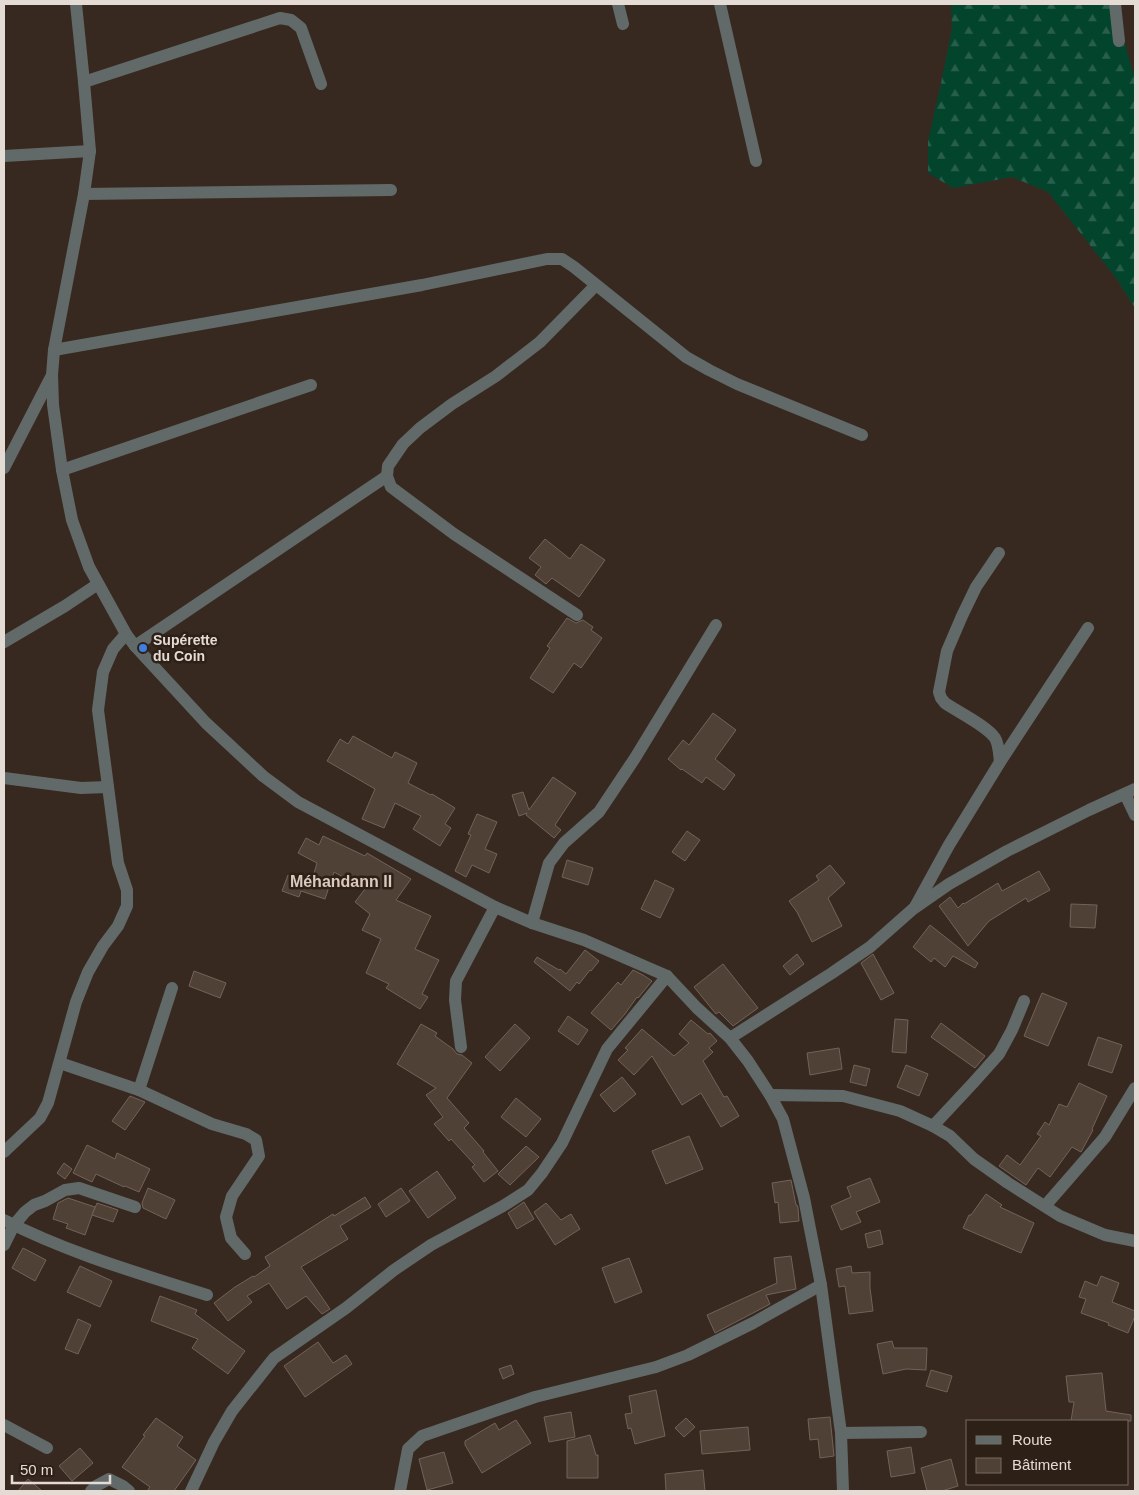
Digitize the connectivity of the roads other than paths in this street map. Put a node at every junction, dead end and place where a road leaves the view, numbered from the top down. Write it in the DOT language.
graph roads {
  1 [pos="76,4"];
  2 [pos="618,4"];
  3 [pos="720,4"];
  4 [pos="1116,4"];
  5 [pos="622,24"];
  6 [pos="1119,41"];
  7 [pos="84,82"];
  8 [pos="321,84"];
  9 [pos="90,151"];
  10 [pos="4,156"];
  11 [pos="756,161"];
  12 [pos="391,190"];
  13 [pos="84,194"];
  14 [pos="596,285"];
  15 [pos="54,350"];
  16 [pos="52,375"];
  17 [pos="311,385"];
  18 [pos="862,435"];
  19 [pos="4,468"];
  20 [pos="62,470"];
  21 [pos="387,476"];
  22 [pos="999,553"];
  23 [pos="98,584"];
  24 [pos="577,615"];
  25 [pos="716,625"];
  26 [pos="1088,628"];
  27 [pos="126,634"];
  28 [pos="4,642"];
  29 [pos="135,646"];
  30 [pos="1000,762"];
  31 [pos="4,778"];
  32 [pos="108,787"];
  33 [pos="1130,792"];
  34 [pos="1135,815"];
  35 [pos="495,907"];
  36 [pos="913,909"];
  37 [pos="532,923"];
  38 [pos="667,976"];
  39 [pos="172,988"];
  40 [pos="1024,1001"];
  41 [pos="730,1038"];
  42 [pos="461,1047"];
  43 [pos="60,1063"];
  44 [pos="1135,1088"];
  45 [pos="139,1090"];
  46 [pos="770,1095"];
  47 [pos="933,1126"];
  48 [pos="4,1152"];
  49 [pos="1045,1206"];
  50 [pos="135,1207"];
  51 [pos="9,1223"];
  52 [pos="1135,1241"];
  53 [pos="4,1245"];
  54 [pos="246,1254"];
  55 [pos="822,1285"];
  56 [pos="207,1296"];
  57 [pos="4,1425"];
  58 [pos="921,1432"];
  59 [pos="841,1433"];
  60 [pos="47,1448"];
  61 [pos="90,1491"];
  62 [pos="129,1491"];
  63 [pos="191,1491"];
  64 [pos="400,1491"];
  65 [pos="843,1491"];
  1 -- 7 [label="street"];
  2 -- 5 [label="street"];
  3 -- 11 [label="street"];
  4 -- 6 [label="street"];
  7 -- 8 [label="street"];
  7 -- 9 [label="street"];
  9 -- 10 [label="street"];
  9 -- 13 [label="street"];
  12 -- 13 [label="street"];
  13 -- 15 [label="street"];
  14 -- 15 [label="street"];
  14 -- 18 [label="street"];
  14 -- 21 [label="street"];
  15 -- 16 [label="street"];
  16 -- 19 [label="street"];
  16 -- 20 [label="street"];
  17 -- 20 [label="street"];
  20 -- 23 [label="street"];
  21 -- 24 [label="street"];
  21 -- 29 [label="street"];
  22 -- 30 [label="street"];
  23 -- 27 [label="street"];
  23 -- 28 [label="street"];
  25 -- 37 [label="street"];
  26 -- 30 [label="street"];
  27 -- 29 [label="street"];
  27 -- 32 [label="street"];
  29 -- 35 [label="street"];
  30 -- 36 [label="street"];
  31 -- 32 [label="street"];
  32 -- 43 [label="street"];
  33 -- 34 [label="street"];
  33 -- 36 [label="street"];
  35 -- 37 [label="street"];
  35 -- 42 [label="street"];
  36 -- 41 [label="street"];
  37 -- 38 [label="street"];
  38 -- 41 [label="street"];
  38 -- 63 [label="street"];
  39 -- 45 [label="street"];
  40 -- 47 [label="street"];
  41 -- 46 [label="street"];
  43 -- 45 [label="street"];
  43 -- 48 [label="street"];
  44 -- 49 [label="street"];
  45 -- 54 [label="street"];
  46 -- 47 [label="street"];
  46 -- 55 [label="street"];
  47 -- 49 [label="street"];
  49 -- 52 [label="street"];
  50 -- 51 [label="street"];
  51 -- 53 [label="street"];
  51 -- 56 [label="street"];
  55 -- 59 [label="street"];
  55 -- 64 [label="street"];
  57 -- 60 [label="street"];
  58 -- 59 [label="street"];
  59 -- 65 [label="street"];
  61 -- 62 [label="street"];
}
